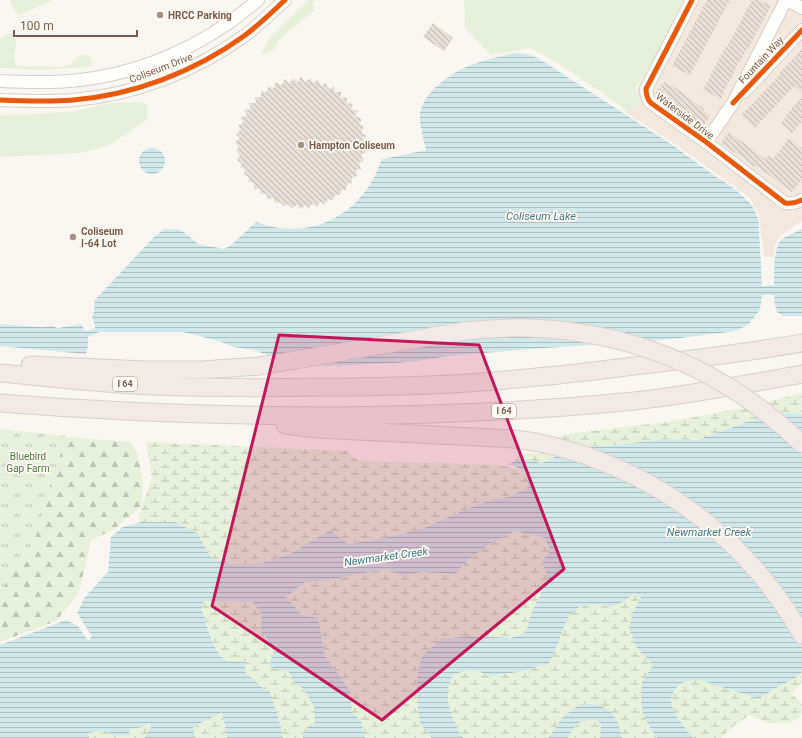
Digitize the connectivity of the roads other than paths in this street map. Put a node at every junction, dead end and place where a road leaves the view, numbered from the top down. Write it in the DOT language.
graph roads {
  1 [pos="258,0"];
  2 [pos="285,0"];
  3 [pos="692,0"];
  4 [pos="786,0"];
  5 [pos="802,8"];
  6 [pos="802,30"];
  7 [pos="0,81"];
  8 [pos="0,100"];
  9 [pos="733,103"];
  10 [pos="706,142"];
  11 [pos="802,200"];
  12 [pos="802,343"];
  13 [pos="0,363"];
  14 [pos="0,373"];
  15 [pos="802,374"];
  16 [pos="0,403"];
  17 [pos="203,415"];
  18 [pos="802,444"];
  19 [pos="802,636"];
  1 -- 7 [label="street, Coliseum Drive"];
  2 -- 8 [label="street, Coliseum Drive"];
  3 -- 10 [label="street, Waterside Drive"];
  4 -- 5 [label="street"];
  4 -- 9 [label="street, Fountain Way"];
  6 -- 9 [label="street, Fountain Way"];
  9 -- 10 [label="street, Fountain Way"];
  10 -- 11 [label="street, Waterside Drive"];
  12 -- 14 [label="highway, I 64"];
  13 -- 18 [label="highway, bridge"];
  15 -- 17 [label="highway, I 64"];
  16 -- 17 [label="highway, I 64"];
  17 -- 19 [label="highway"];
}
